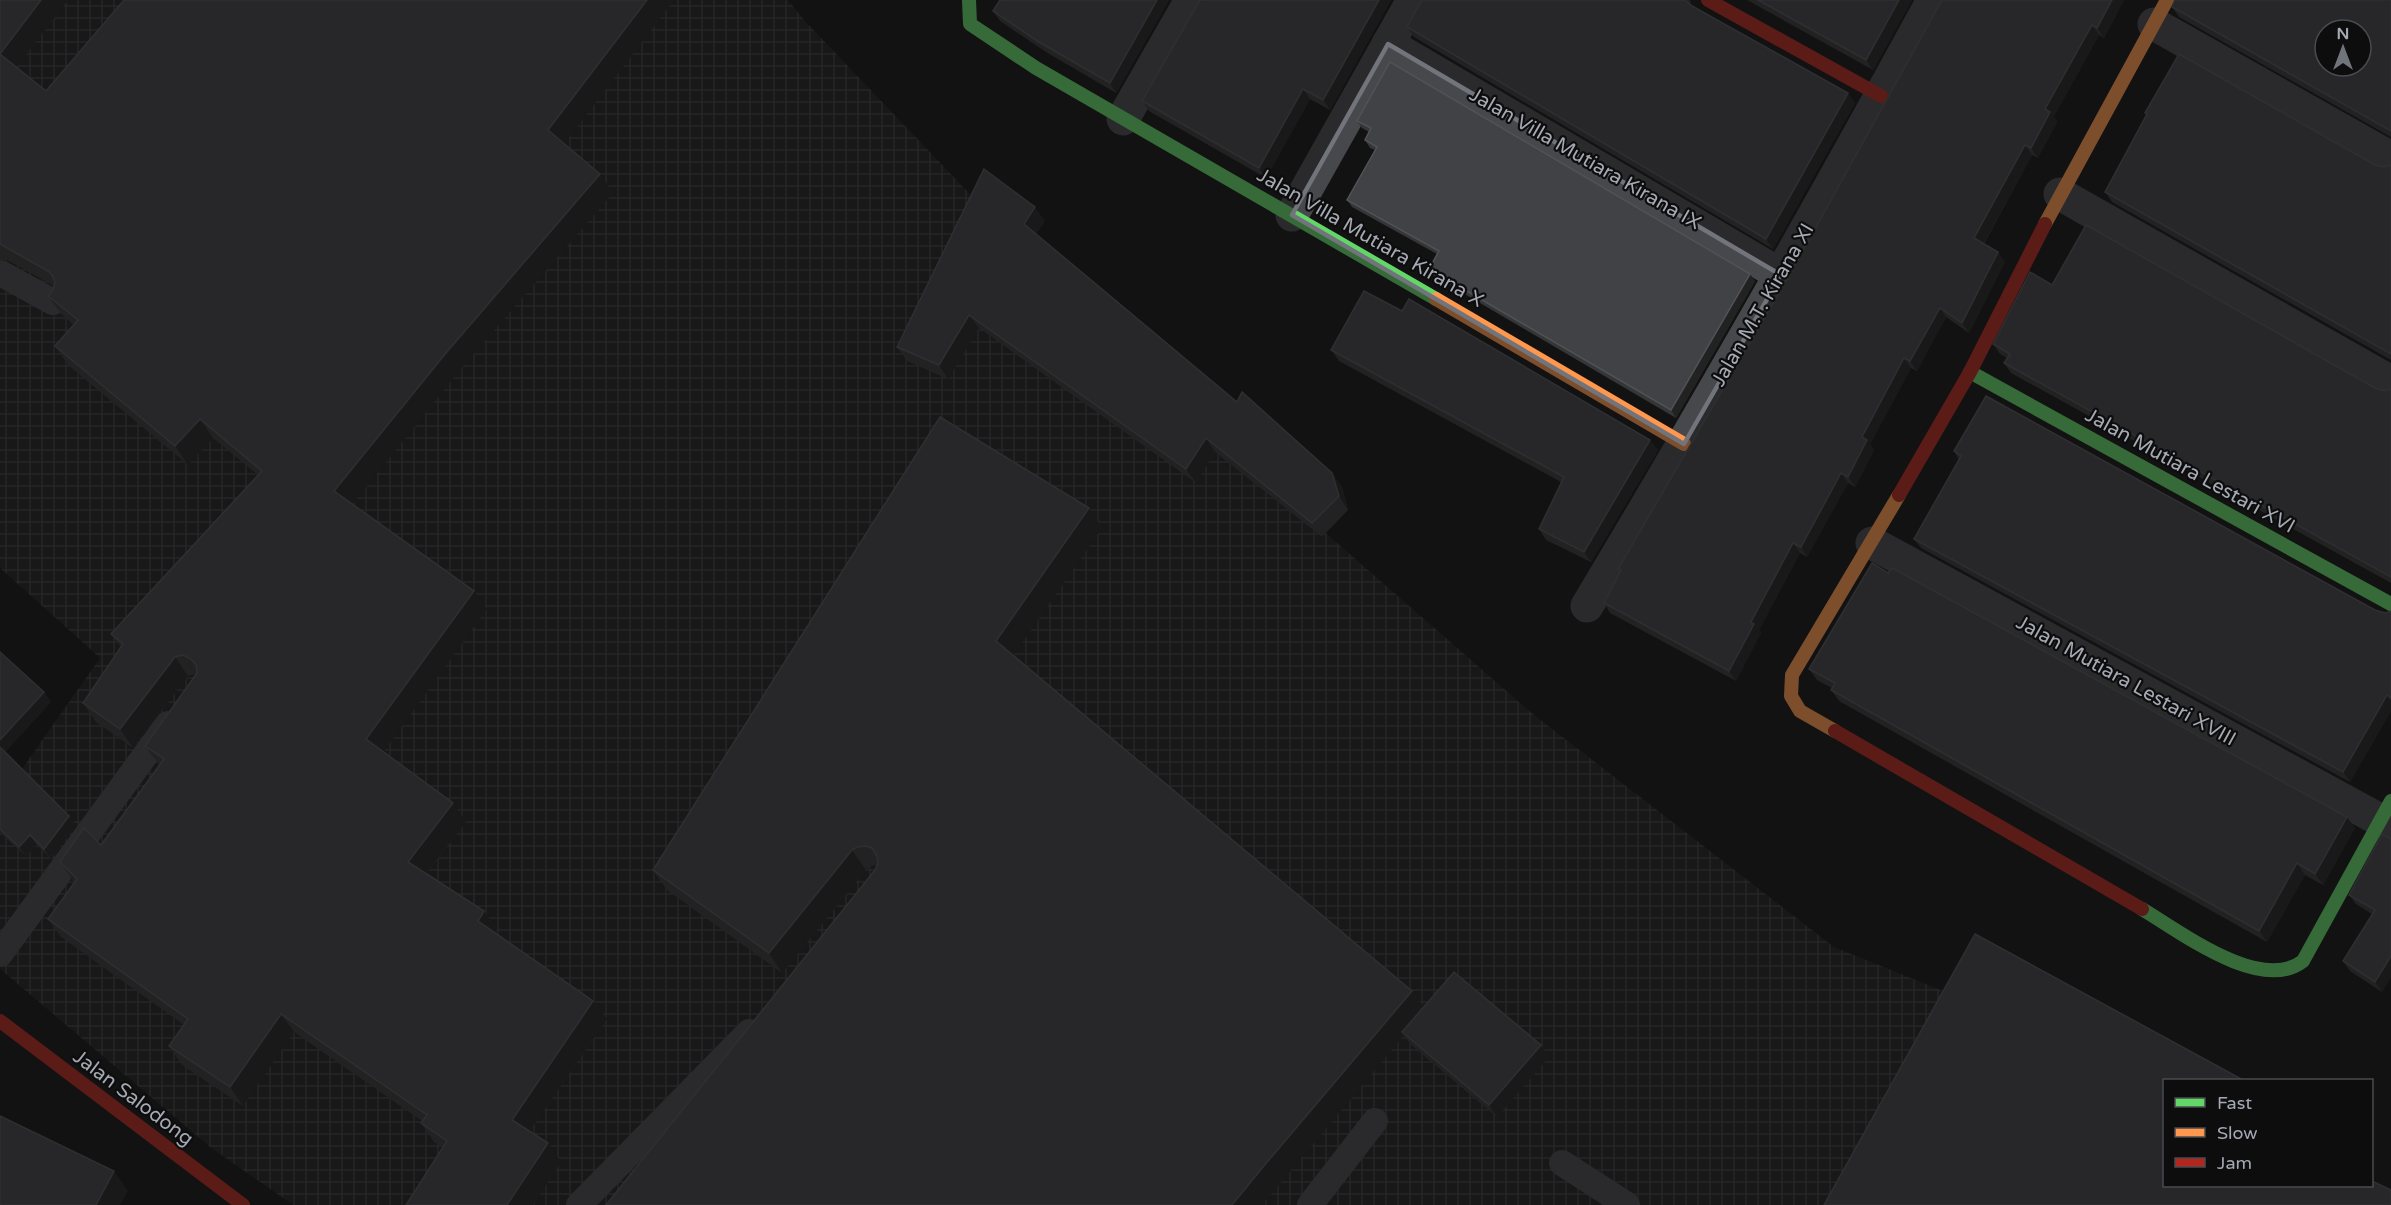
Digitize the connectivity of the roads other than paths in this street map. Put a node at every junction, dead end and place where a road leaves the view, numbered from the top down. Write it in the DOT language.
graph roads {
  1 [pos="969,0"];
  2 [pos="1191,0"];
  3 [pos="1413,0"];
  4 [pos="1708,0"];
  5 [pos="1933,0"];
  6 [pos="2160,12"];
  7 [pos="1388,44"];
  8 [pos="1881,96"];
  9 [pos="1123,119"];
  10 [pos="2391,158"];
  11 [pos="2060,194"];
  12 [pos="1292,214"];
  13 [pos="0,273"];
  14 [pos="1781,275"];
  15 [pos="53,302"];
  16 [pos="1970,372"];
  17 [pos="2391,382"];
  18 [pos="1684,444"];
  19 [pos="1872,543"];
  20 [pos="2391,604"];
  21 [pos="1587,606"];
  22 [pos="181,708"];
  23 [pos="2388,816"];
  24 [pos="0,954"];
  25 [pos="762,1019"];
  26 [pos="0,1021"];
  27 [pos="1375,1121"];
  28 [pos="1562,1163"];
  29 [pos="243,1205"];
  30 [pos="579,1205"];
  31 [pos="1310,1205"];
  32 [pos="1627,1205"];
  1 -- 9 [label="street, Jalan Villa Mutiara Kirana X"];
  2 -- 9 [label="street"];
  3 -- 7 [label="street"];
  4 -- 8 [label="street"];
  5 -- 8 [label="street, Jalan M.T. Kirana XI"];
  6 -- 10 [label="street"];
  6 -- 11 [label="street"];
  7 -- 12 [label="street"];
  7 -- 14 [label="street, Jalan Villa Mutiara Kirana IX"];
  8 -- 14 [label="street, Jalan M.T. Kirana XI"];
  9 -- 12 [label="street, Jalan Villa Mutiara Kirana X"];
  11 -- 16 [label="street"];
  11 -- 17 [label="street"];
  12 -- 18 [label="street, Jalan Villa Mutiara Kirana X"];
  13 -- 15 [label="lane"];
  14 -- 18 [label="street, Jalan M.T. Kirana XI"];
  16 -- 19 [label="street"];
  16 -- 20 [label="street, Jalan Mutiara Lestari XVI"];
  18 -- 21 [label="street, Jalan M.T. Kirana XI"];
  19 -- 23 [label="street, Jalan Mutiara Lestari XVIII"];
  19 -- 23 [label="street"];
  22 -- 24 [label="lane"];
  25 -- 30 [label="lane"];
  26 -- 29 [label="street, Jalan Salodong"];
  27 -- 31 [label="lane"];
  28 -- 32 [label="lane"];
}
